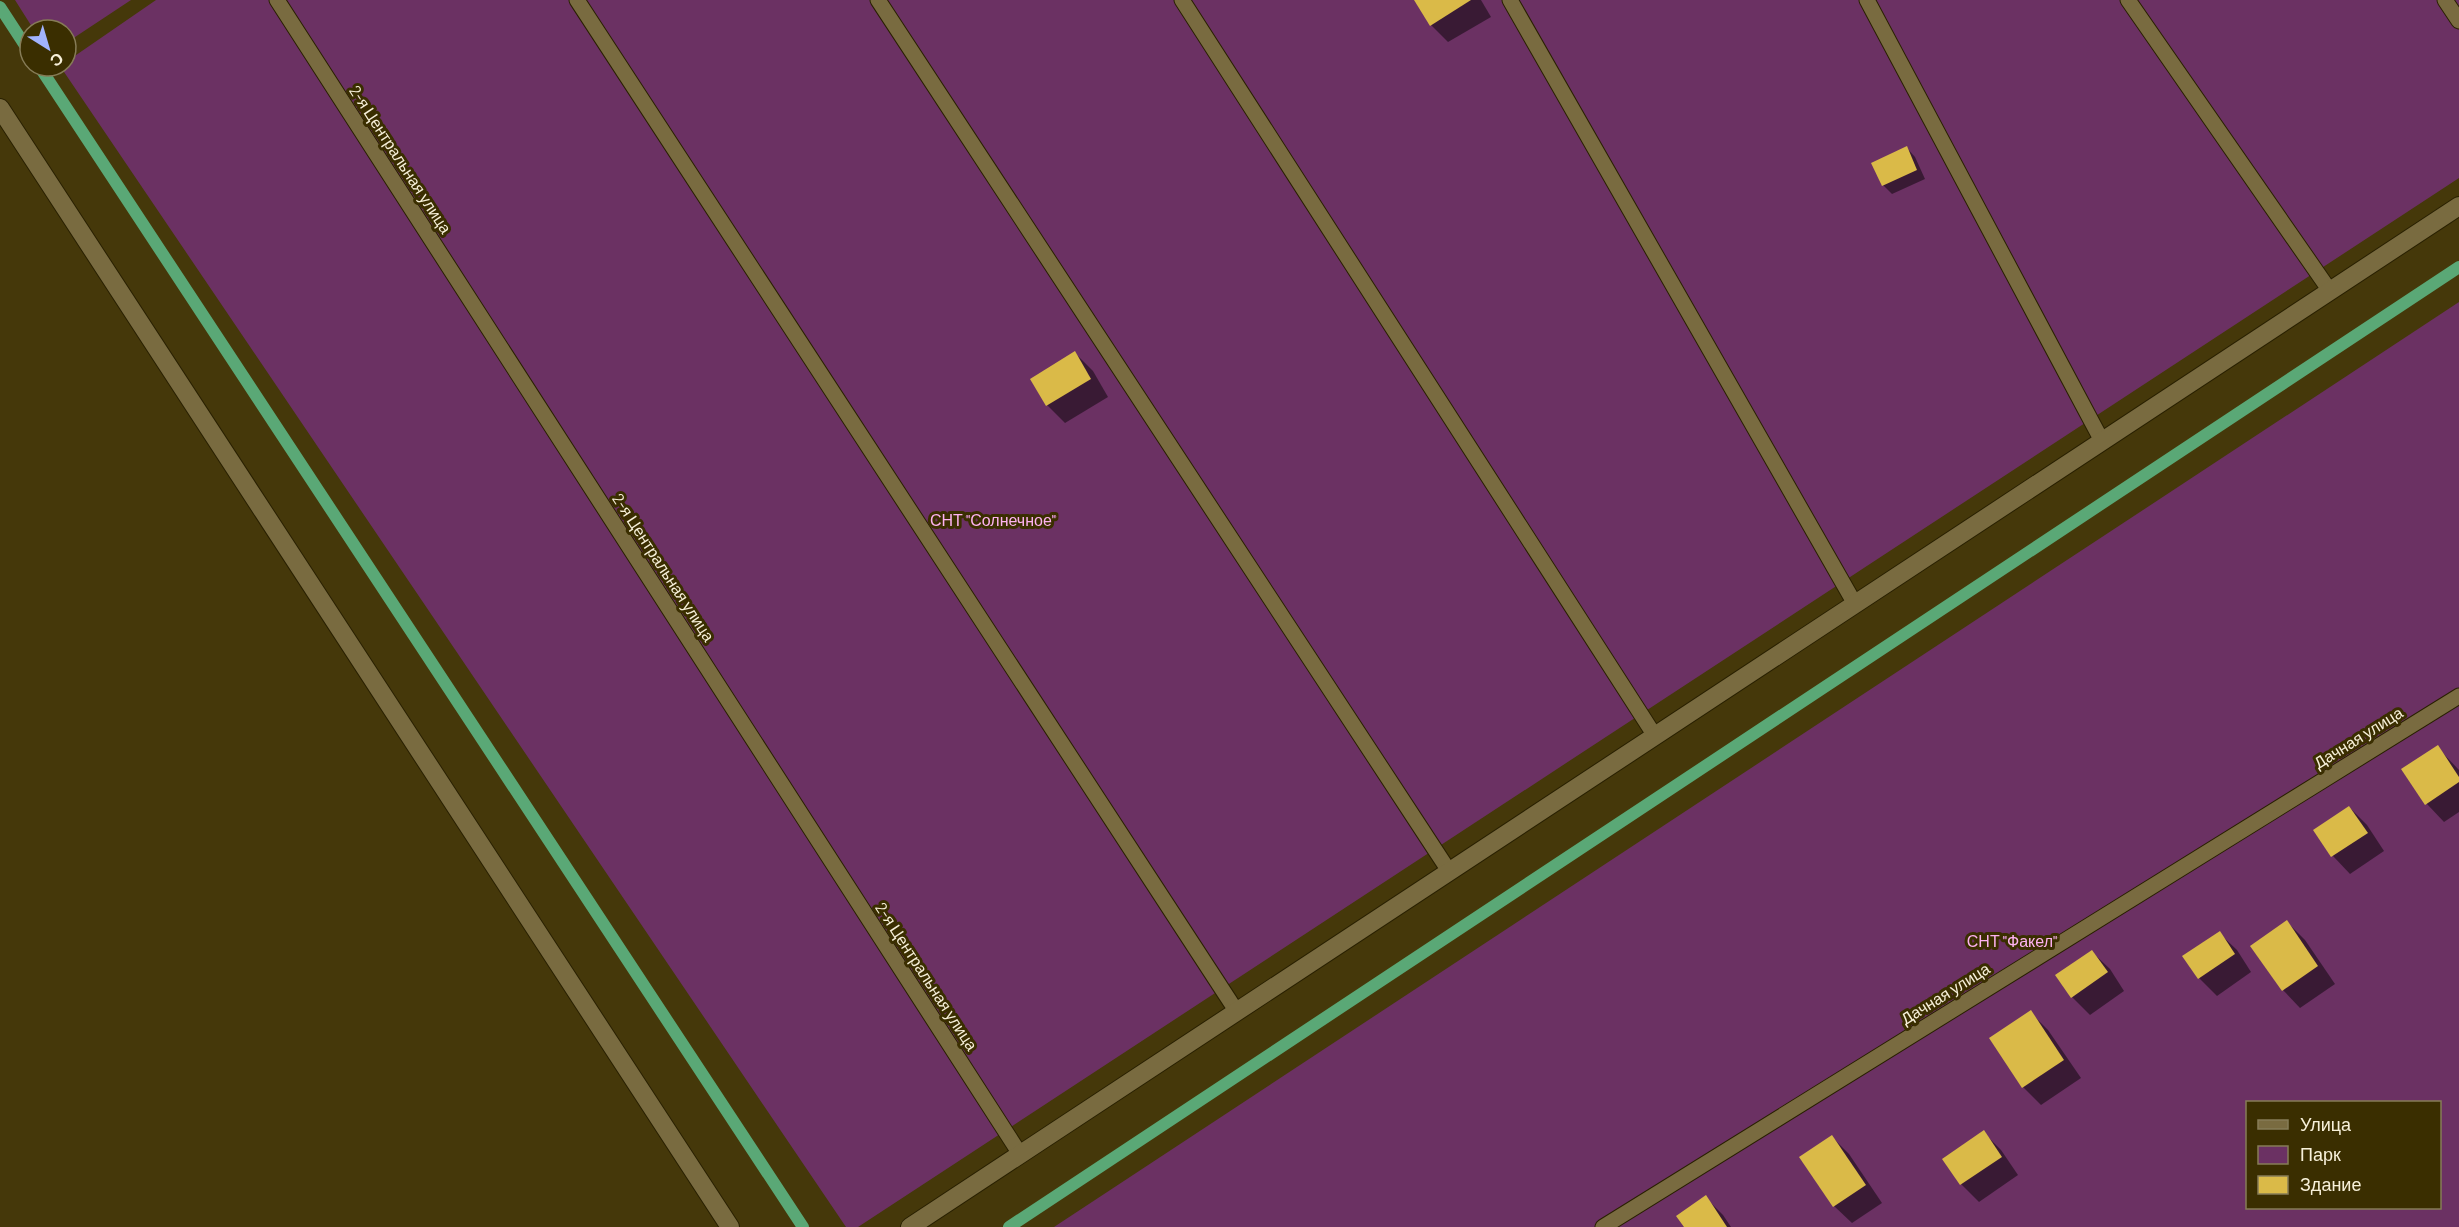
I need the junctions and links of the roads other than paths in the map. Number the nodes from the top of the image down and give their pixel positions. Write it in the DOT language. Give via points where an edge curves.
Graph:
graph roads {
  1 [pos="277,0"];
  2 [pos="577,0"];
  3 [pos="878,0"];
  4 [pos="1182,0"];
  5 [pos="1510,0"];
  6 [pos="1867,0"];
  7 [pos="2128,0"];
  8 [pos="2445,0"];
  9 [pos="2459,21"];
  10 [pos="0,108"];
  11 [pos="2459,206"];
  12 [pos="2330,291"];
  13 [pos="2103,441"];
  14 [pos="1855,604"];
  15 [pos="2459,696"];
  16 [pos="1655,736"];
  17 [pos="1449,871"];
  18 [pos="1237,1012"];
  19 [pos="1020,1155"];
  20 [pos="730,1227"];
  21 [pos="910,1227"];
  22 [pos="1603,1227"];
  1 -- 19 [label="lane, 2-я Центральная улица"];
  2 -- 18 [label="lane"];
  3 -- 17 [label="lane"];
  4 -- 16 [label="lane"];
  5 -- 14 [label="lane"];
  6 -- 13 [label="lane"];
  7 -- 12 [label="lane"];
  8 -- 9 [label="lane"];
  10 -- 20 [label="street"];
  11 -- 12 [label="street"];
  12 -- 13 [label="street"];
  13 -- 14 [label="street"];
  14 -- 16 [label="street"];
  15 -- 22 [label="lane, Дачная улица"];
  16 -- 17 [label="street"];
  17 -- 18 [label="street"];
  18 -- 19 [label="street"];
  19 -- 21 [label="street"];
}
